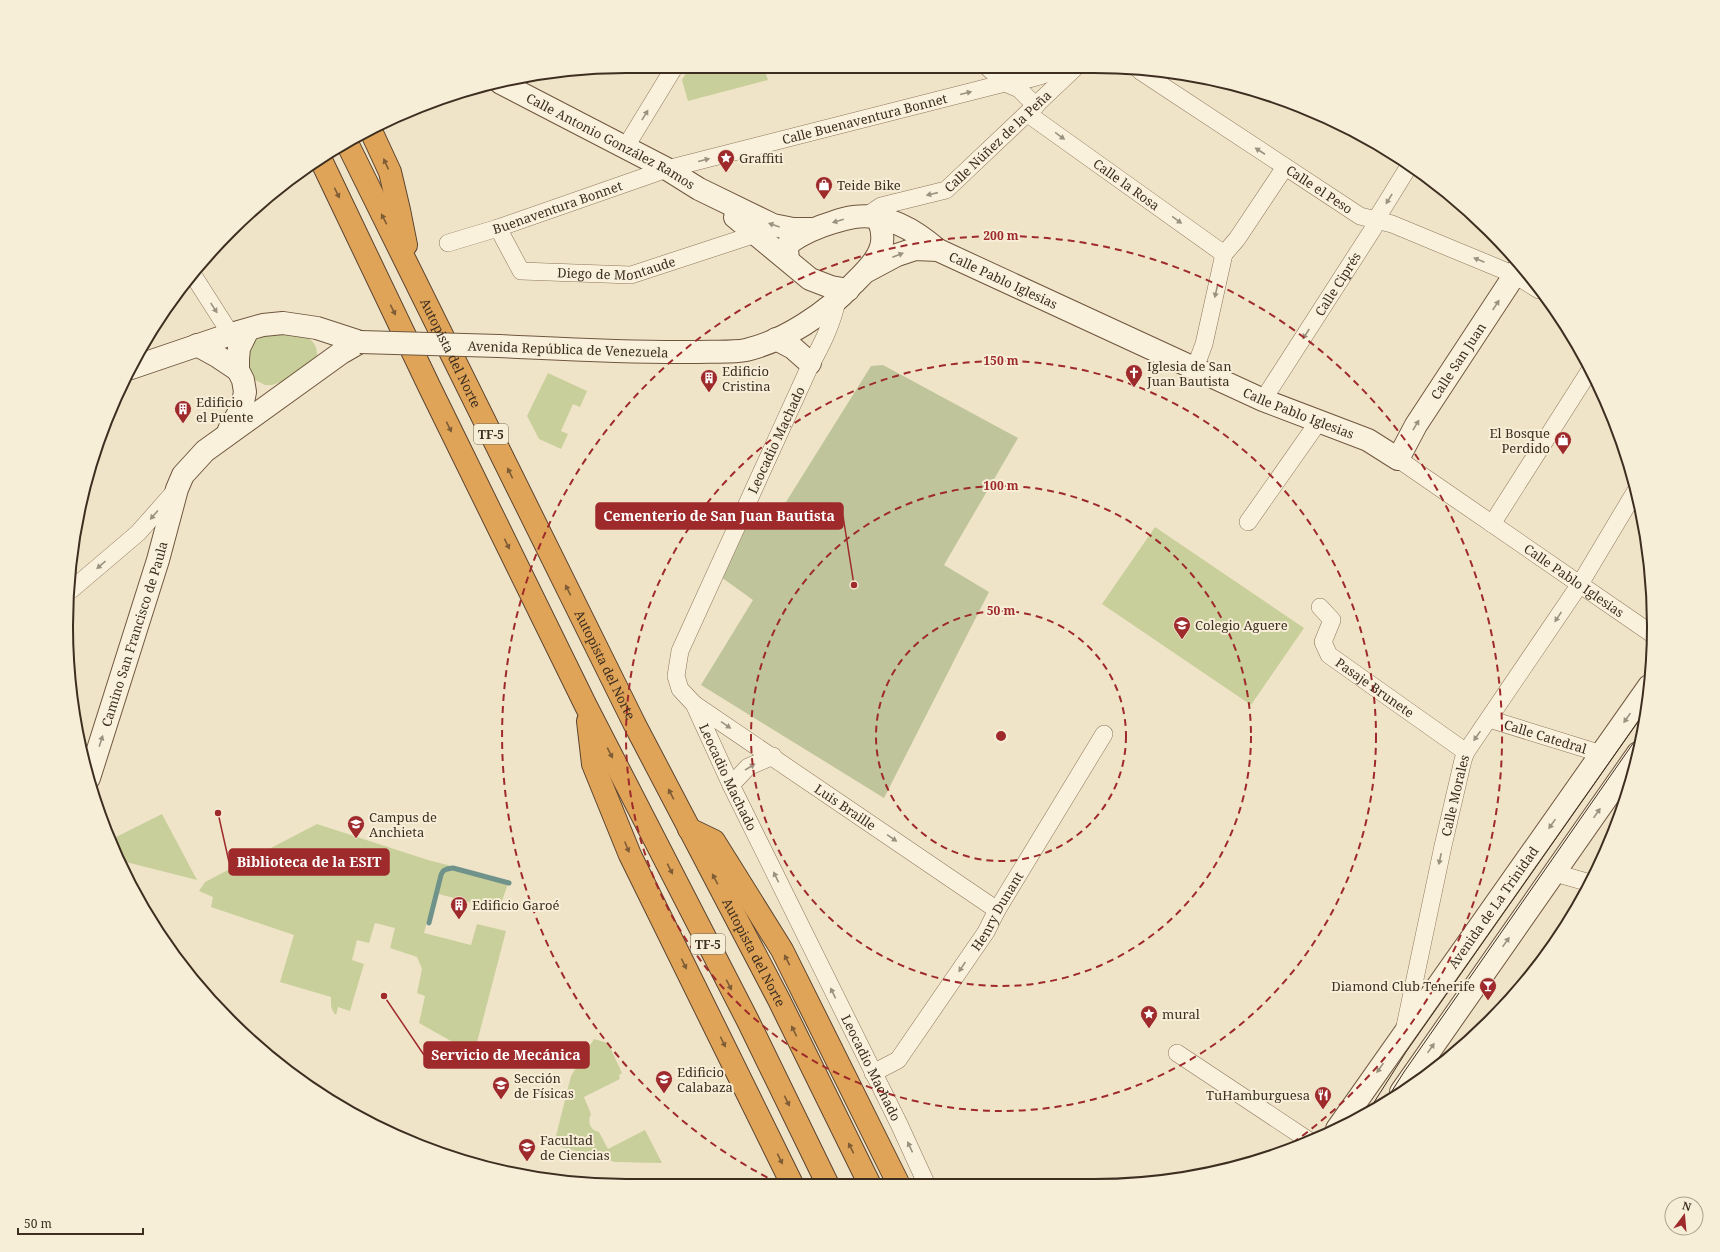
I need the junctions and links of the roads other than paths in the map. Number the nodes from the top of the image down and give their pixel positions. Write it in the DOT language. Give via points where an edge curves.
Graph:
graph roads {
  1 [pos="671,73"];
  2 [pos="994,73"];
  3 [pos="1047,73"];
  4 [pos="1070,73"];
  5 [pos="1147,76"];
  6 [pos="1005,83"];
  7 [pos="508,86"];
  8 [pos="1032,110"];
  9 [pos="373,134"];
  10 [pos="349,147"];
  11 [pos="625,148"];
  12 [pos="323,164"];
  13 [pos="1285,167"];
  14 [pos="667,169"];
  15 [pos="1407,170"];
  16 [pos="699,189"];
  17 [pos="871,216"];
  18 [pos="1377,220"];
  19 [pos="498,228"];
  20 [pos="812,229"];
  21 [pos="756,234"];
  22 [pos="448,243"];
  23 [pos="938,250"];
  24 [pos="1224,254"];
  25 [pos="788,260"];
  26 [pos="410,270"];
  27 [pos="1518,270"];
  28 [pos="864,273"];
  29 [pos="196,279"];
  30 [pos="810,279"];
  31 [pos="842,295"];
  32 [pos="816,317"];
  33 [pos="316,328"];
  34 [pos="239,337"];
  35 [pos="776,339"];
  36 [pos="360,342"];
  37 [pos="197,344"];
  38 [pos="139,365"];
  39 [pos="810,365"];
  40 [pos="322,367"];
  41 [pos="1195,368"];
  42 [pos="240,375"];
  43 [pos="1587,375"];
  44 [pos="291,390"];
  45 [pos="1263,400"];
  46 [pos="1318,421"];
  47 [pos="222,438"];
  48 [pos="1398,459"];
  49 [pos="177,488"];
  50 [pos="1631,498"];
  51 [pos="1248,522"];
  52 [pos="1492,524"];
  53 [pos="138,533"];
  54 [pos="160,551"];
  55 [pos="1580,584"];
  56 [pos="74,587"];
  57 [pos="1320,607"];
  58 [pos="1647,630"];
  59 [pos="1642,696"];
  60 [pos="694,704"];
  61 [pos="586,706"];
  62 [pos="1489,720"];
  63 [pos="1104,734"];
  64 [pos="1466,752"];
  65 [pos="1602,754"];
  66 [pos="773,756"];
  67 [pos="92,769"];
  68 [pos="1628,769"];
  69 [pos="731,784"];
  70 [pos="689,829"];
  71 [pos="1555,873"];
  72 [pos="1584,882"];
  73 [pos="997,910"];
  74 [pos="822,1028"];
  75 [pos="1403,1037"];
  76 [pos="1176,1052"];
  77 [pos="873,1073"];
  78 [pos="1409,1080"];
  79 [pos="1344,1119"];
  80 [pos="1304,1138"];
  81 [pos="790,1179"];
  82 [pos="825,1179"];
  83 [pos="867,1179"];
  84 [pos="896,1179"];
  85 [pos="907,1179"];
  86 [pos="924,1179"];
  11 -- 1 [label="street, one-way"];
  2 -- 6 [label="street, Calle la Rosa"];
  3 -- 6 [label="street, Calle Buenaventura Bonnet"];
  4 -- 8 [label="street, Calle Núñez de la Peña"];
  13 -- 5 [label="street, Calle el Peso, one-way"];
  6 -- 8 [label="street, Calle la Rosa" via="1020,89"];
  14 -- 6 [label="street, Calle Buenaventura Bonnet, one-way"];
  7 -- 11 [label="street, Calle Antonio González Ramos"];
  8 -- 17 [label="street, Calle Núñez de la Peña, one-way" via="946,190 881,206"];
  8 -- 24 [label="street, Calle la Rosa, one-way"];
  26 -- 9 [label="highway, one-way" via="390,172"];
  26 -- 10 [label="highway, Autopista del Norte / TF-5, one-way"];
  11 -- 14 [label="street, Calle Antonio González Ramos"];
  12 -- 61 [label="highway, TF-5, one-way"];
  13 -- 18 [label="street, Calle el Peso" via="1360,216"];
  13 -- 24 [label="street" via="1238,239"];
  14 -- 16 [label="street, Calle Antonio González Ramos"];
  14 -- 19 [label="street, Buenaventura Bonnet"];
  15 -- 18 [label="street, Calle Ciprés, one-way"];
  20 -- 16 [label="street, Calle Antonio González Ramos, one-way" via="793,230 773,225"];
  16 -- 21 [label="street, Calle Antonio González Ramos"];
  17 -- 20 [label="street, one-way" via="854,217"];
  17 -- 23 [label="street, Calle Pablo Iglesias" via="891,220 907,228"];
  17 -- 28 [label="street" via="882,232 883,242 878,254"];
  27 -- 18 [label="street, Calle el Peso, one-way"];
  18 -- 45 [label="street, Calle Ciprés, one-way"];
  19 -- 21 [label="street, Diego de Montaude" via="521,271 631,275"];
  19 -- 22 [label="street, Buenaventura Bonnet"];
  20 -- 25 [label="street" via="789,242"];
  21 -- 25 [label="street, Calle Antonio González Ramos"];
  28 -- 23 [label="street, one-way" via="897,255 915,249"];
  23 -- 41 [label="street, Calle Pablo Iglesias"];
  24 -- 41 [label="street, one-way" via="1204,344"];
  25 -- 30 [label="street, Calle Antonio González Ramos"];
  70 -- 26 [label="highway, Autopista del Norte / TF-5, one-way"];
  48 -- 27 [label="street, Calle San Juan, one-way" via="1416,425"];
  28 -- 31 [label="street, Avenida República de Venezuela"];
  29 -- 34 [label="street, one-way"];
  30 -- 31 [label="street, Calle Antonio González Ramos" via="831,287"];
  30 -- 32 [label="street"];
  31 -- 32 [label="street, Avenida República de Venezuela"];
  31 -- 39 [label="street, Leocadio Machado" via="824,340"];
  32 -- 35 [label="street, Avenida República de Venezuela"];
  32 -- 39 [label="street, Leocadio Machado"];
  33 -- 34 [label="street, Avenida República de Venezuela" via="283,323 263,325"];
  33 -- 36 [label="street, Avenida República de Venezuela"];
  33 -- 40 [label="street" via="323,347"];
  34 -- 37 [label="street, Avenida República de Venezuela"];
  34 -- 42 [label="street"];
  35 -- 36 [label="street, Avenida República de Venezuela, bridge" via="746,350 671,352"];
  35 -- 39 [label="street" via="793,348"];
  36 -- 40 [label="street"];
  37 -- 38 [label="street, Avenida República de Venezuela"];
  37 -- 42 [label="street"];
  39 -- 60 [label="street, Leocadio Machado" via="680,651 676,676 680,689"];
  40 -- 44 [label="street"];
  41 -- 45 [label="street, Calle Pablo Iglesias"];
  42 -- 44 [label="street" via="254,388 268,392"];
  42 -- 47 [label="street" via="245,392 242,407 234,424"];
  43 -- 52 [label="street"];
  44 -- 47 [label="street"];
  45 -- 46 [label="street, Calle Pablo Iglesias"];
  46 -- 48 [label="street, Calle Pablo Iglesias" via="1368,440"];
  46 -- 51 [label="street"];
  47 -- 49 [label="street, Camino San Francisco de Paula" via="193,463"];
  48 -- 52 [label="street, Calle Pablo Iglesias"];
  49 -- 53 [label="street, one-way"];
  49 -- 54 [label="street, Camino San Francisco de Paula"];
  50 -- 55 [label="street, Calle Morales"];
  52 -- 55 [label="street, Calle Pablo Iglesias"];
  53 -- 54 [label="street"];
  53 -- 56 [label="street, one-way"];
  67 -- 54 [label="street, Camino San Francisco de Paula, one-way"];
  55 -- 58 [label="street, Calle Pablo Iglesias"];
  55 -- 62 [label="street, Calle Morales, one-way"];
  57 -- 64 [label="street, Pasaje Brunete" via="1332,620 1323,642 1329,655"];
  59 -- 65 [label="street, Avenida de La Trinidad, one-way"];
  60 -- 66 [label="street, Luis Braille, one-way"];
  60 -- 69 [label="street, Leocadio Machado"];
  61 -- 81 [label="highway, one-way" via="594,764 630,855"];
  61 -- 82 [label="highway, TF-5, one-way" via="748,1021"];
  62 -- 64 [label="street, Calle Morales, one-way"];
  62 -- 65 [label="street, Calle Catedral"];
  63 -- 73 [label="street, Henry Dunant"];
  64 -- 75 [label="street, Calle Morales, one-way" via="1443,846"];
  65 -- 75 [label="street, Avenida de La Trinidad, one-way"];
  69 -- 66 [label="street, one-way" via="748,767"];
  66 -- 73 [label="street, Luis Braille, one-way"];
  71 -- 68 [label="street, one-way"];
  77 -- 69 [label="street, Leocadio Machado, one-way"];
  74 -- 70 [label="highway, one-way" via="782,950 714,841"];
  83 -- 70 [label="highway, Autopista del Norte / TF-5, one-way" via="779,1000"];
  71 -- 72 [label="street"];
  78 -- 71 [label="street, one-way"];
  73 -- 77 [label="street, Henry Dunant, one-way" via="986,932 898,1060"];
  74 -- 84 [label="highway"];
  74 -- 85 [label="highway"];
  75 -- 79 [label="street, Avenida de La Trinidad, one-way"];
  76 -- 80 [label="street"];
  86 -- 77 [label="street, Leocadio Machado, one-way"];
}
